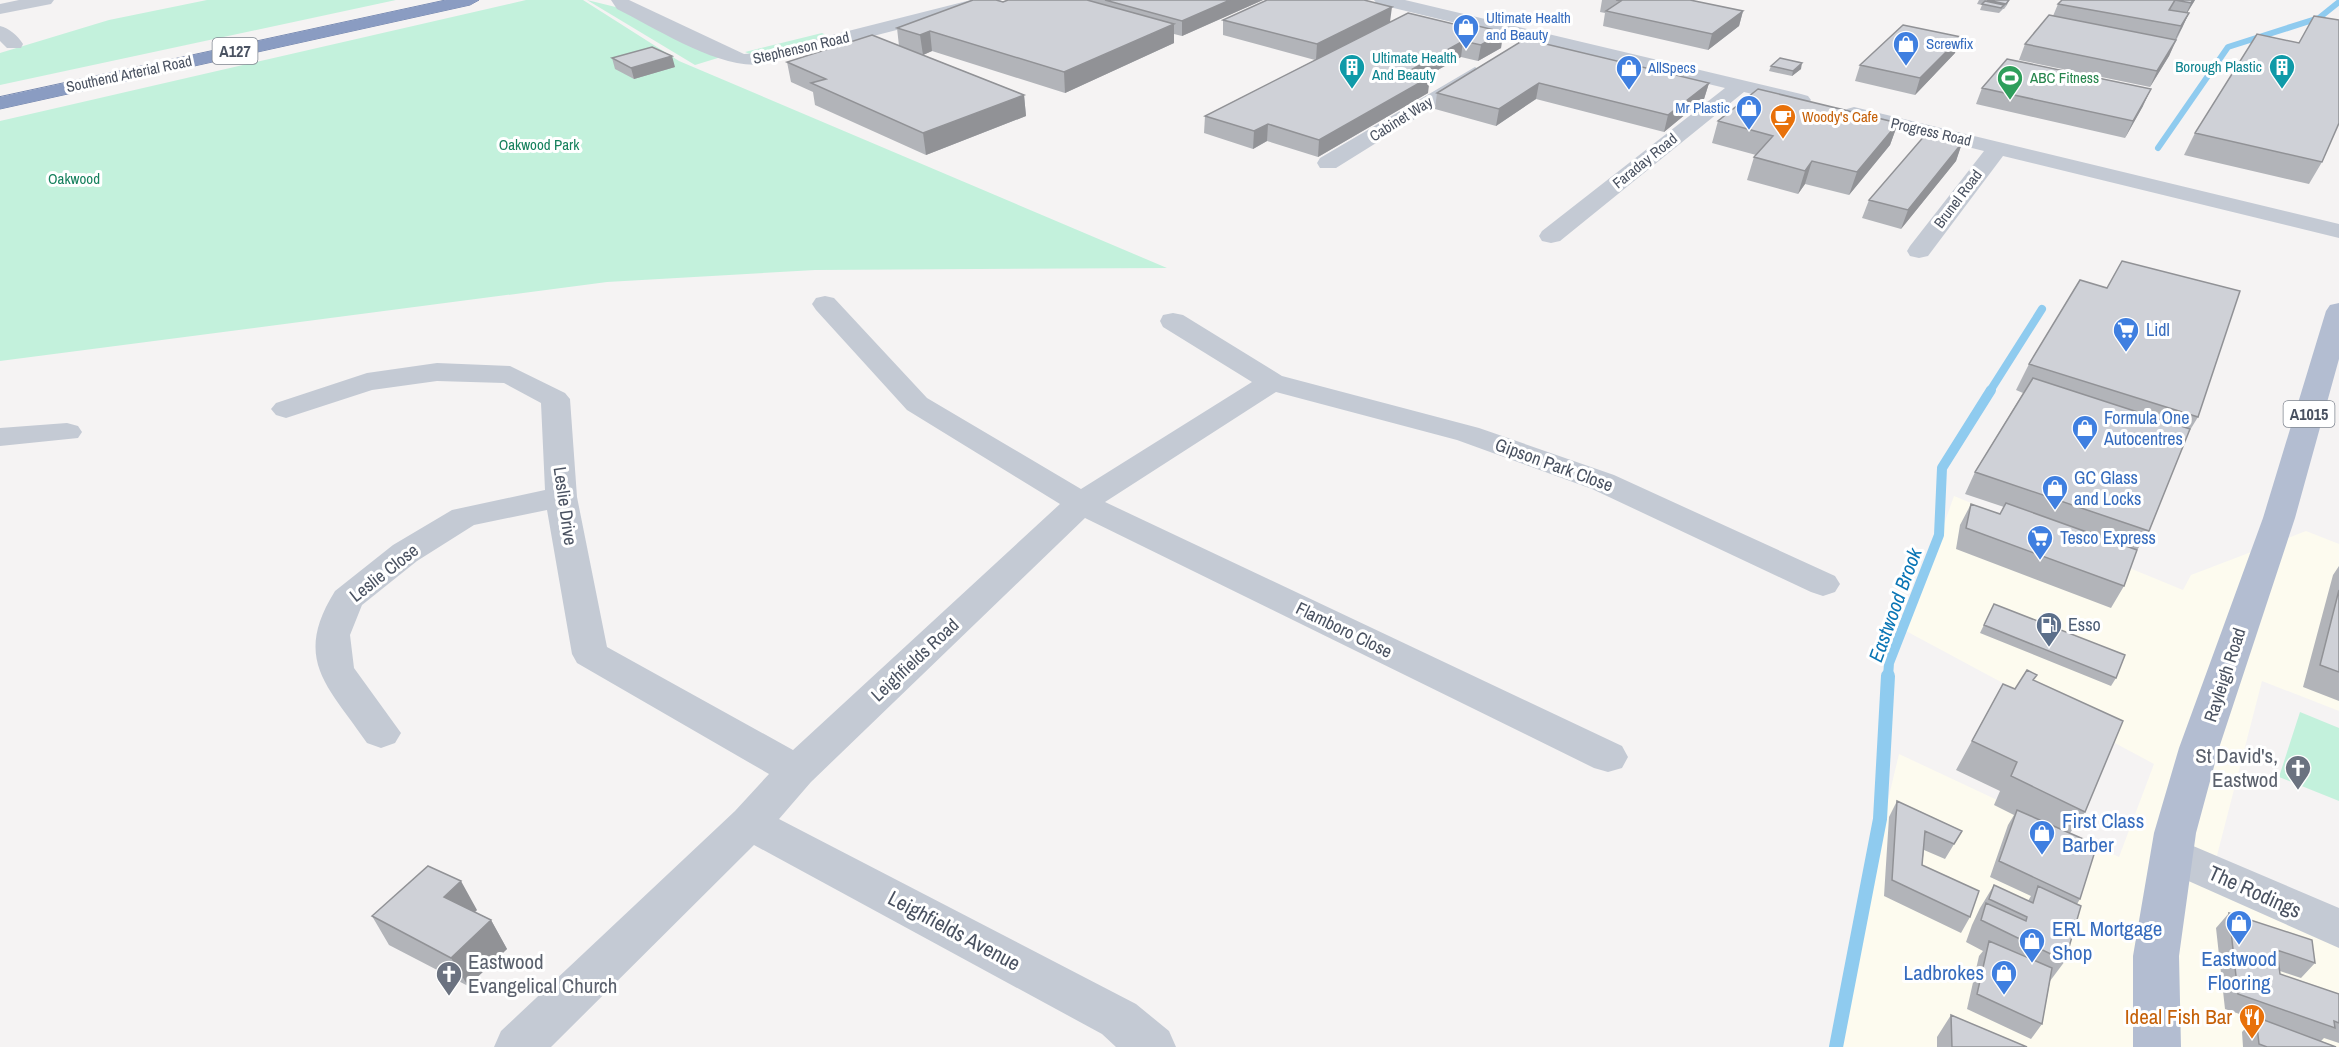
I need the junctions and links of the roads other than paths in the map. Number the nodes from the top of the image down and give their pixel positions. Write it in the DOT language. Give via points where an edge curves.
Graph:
graph roads {
  1 [pos="45,0"];
  2 [pos="423,0"];
  3 [pos="470,0"];
  4 [pos="620,0"];
  5 [pos="992,0"];
  6 [pos="1383,0"];
  7 [pos="21,2"];
  8 [pos="1416,3"];
  9 [pos="0,9"];
  10 [pos="1534,36"];
  11 [pos="1515,48"];
  12 [pos="1495,60"];
  13 [pos="1740,86"];
  14 [pos="0,92"];
  15 [pos="0,103"];
  16 [pos="1998,148"];
  17 [pos="1328,163"];
  18 [pos="2339,231"];
  19 [pos="1551,236"];
  20 [pos="1919,251"];
  21 [pos="825,304"];
  22 [pos="2339,311"];
  23 [pos="1173,321"];
  24 [pos="1272,382"];
  25 [pos="286,408"];
  26 [pos="67,432"];
  27 [pos="0,437"];
  28 [pos="561,497"];
  29 [pos="1081,503"];
  30 [pos="1823,584"];
  31 [pos="381,733"];
  32 [pos="1608,757"];
  33 [pos="797,771"];
  34 [pos="750,823"];
  35 [pos="2172,855"];
  36 [pos="2339,929"];
  37 [pos="518,1047"];
  38 [pos="1152,1047"];
  39 [pos="2157,1047"];
  1 -- 7 [label="street"];
  2 -- 14 [label="highway, Southend Arterial Road / A127"];
  3 -- 15 [label="highway, Southend Arterial Road / A127"];
  4 -- 5 [label="street, Stephenson Road" via="623,5 730,57 744,60 761,59"];
  6 -- 8 [label="street, Progress Road"];
  7 -- 9 [label="street"];
  8 -- 10 [label="street, Progress Road"];
  10 -- 11 [label="street"];
  10 -- 13 [label="street, Progress Road"];
  12 -- 17 [label="street, Cabinet Way"];
  13 -- 16 [label="street, Progress Road"];
  13 -- 19 [label="street, Faraday Road"];
  16 -- 18 [label="street, Progress Road"];
  16 -- 20 [label="street, Brunel Road"];
  21 -- 29 [label="street" via="917,404"];
  22 -- 35 [label="main road, Rayleigh Road / A1015" via="2278,518 2199,748"];
  23 -- 24 [label="street, Gipson Park Close"];
  24 -- 29 [label="street"];
  24 -- 30 [label="street, Gipson Park Close" via="1468,434 1603,482"];
  25 -- 28 [label="street, Leslie Drive" via="367,382 438,372 510,375 555,399"];
  26 -- 27 [label="street"];
  28 -- 31 [label="street, Leslie Close" via="464,517 346,598 332,635 336,670"];
  28 -- 33 [label="street, Leslie Drive" via="590,654"];
  29 -- 32 [label="street, Flamboro Close"];
  29 -- 33 [label="street, Leighfields Road"];
  33 -- 34 [label="street, Leighfields Road"];
  34 -- 37 [label="street, Leighfields Road"];
  34 -- 38 [label="street, Leighfields Avenue" via="1119,1019"];
  35 -- 36 [label="street, The Rodings"];
  35 -- 39 [label="main road, Rayleigh Road / A1015" via="2156,956"];
}
